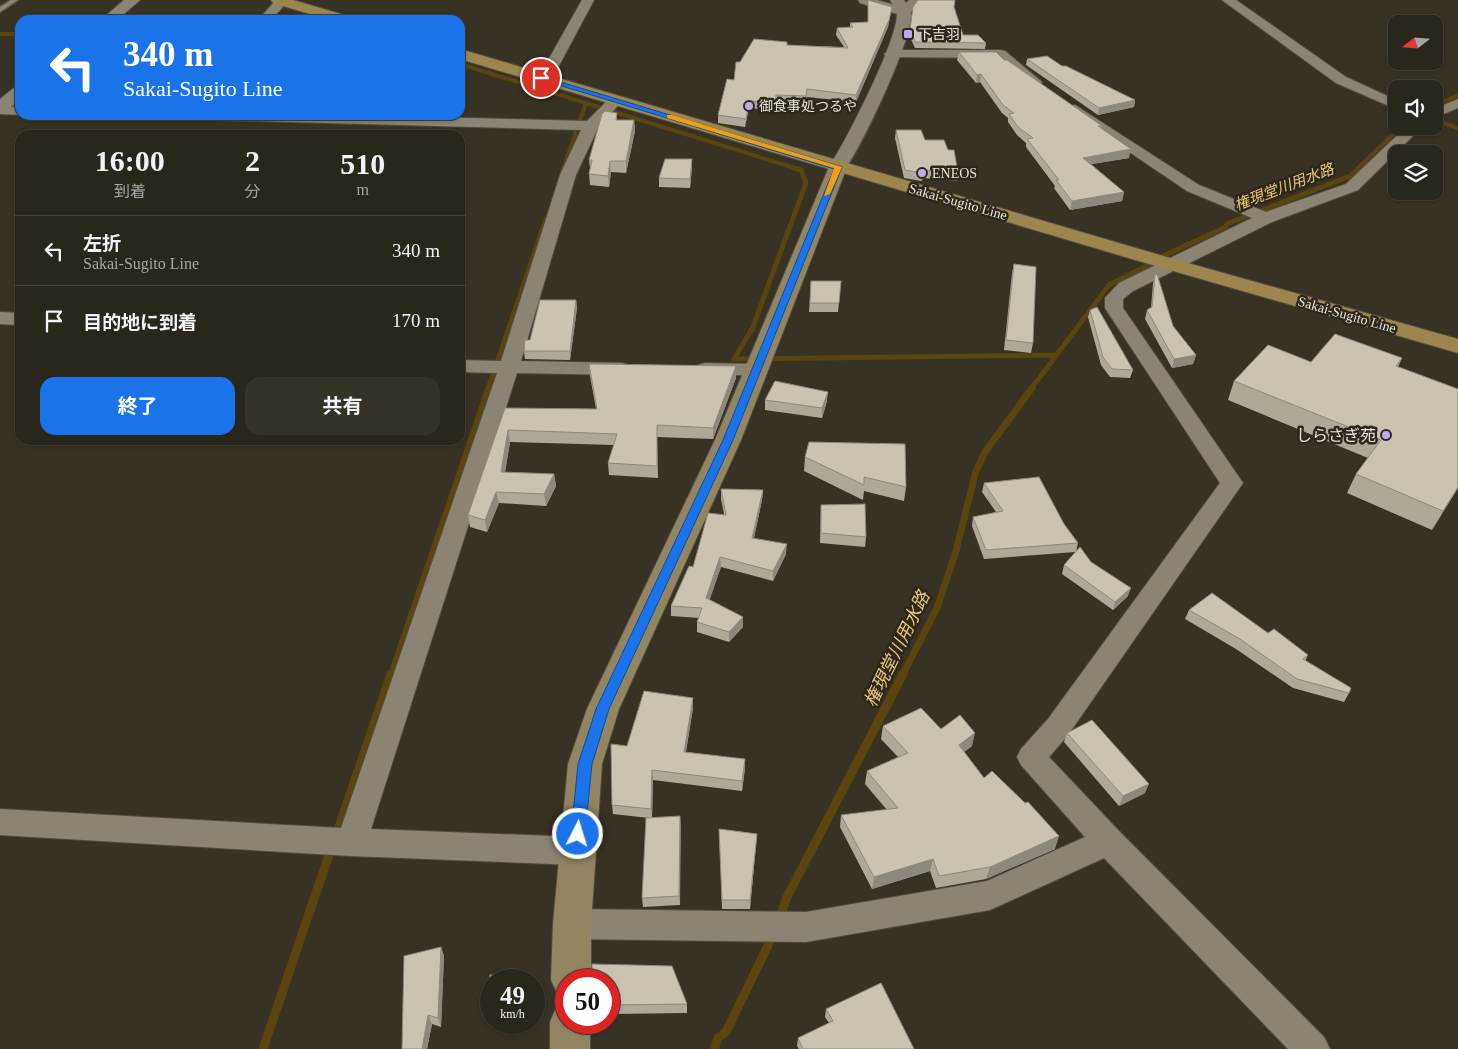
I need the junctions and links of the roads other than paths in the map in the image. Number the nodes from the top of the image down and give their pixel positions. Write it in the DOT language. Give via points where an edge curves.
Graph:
graph roads {
  1 [pos="15,0"];
  2 [pos="133,0"];
  3 [pos="281,0"];
  4 [pos="588,0"];
  5 [pos="864,0"];
  6 [pos="916,0"];
  7 [pos="1228,0"];
  8 [pos="901,6"];
  9 [pos="0,10"];
  10 [pos="114,15"];
  11 [pos="268,15"];
  12 [pos="330,15"];
  13 [pos="891,54"];
  14 [pos="465,55"];
  15 [pos="541,78"];
  16 [pos="1046,89"];
  17 [pos="15,95"];
  18 [pos="1061,99"];
  19 [pos="616,100"];
  20 [pos="1388,101"];
  21 [pos="1458,103"];
  22 [pos="0,108"];
  23 [pos="15,110"];
  24 [pos="1443,110"];
  25 [pos="249,120"];
  26 [pos="387,120"];
  27 [pos="590,126"];
  28 [pos="242,129"];
  29 [pos="1407,135"];
  30 [pos="838,167"];
  31 [pos="1266,218"];
  32 [pos="1171,265"];
  33 [pos="0,318"];
  34 [pos="15,319"];
  35 [pos="1458,346"];
  36 [pos="465,366"];
  37 [pos="509,368"];
  38 [pos="640,369"];
  39 [pos="689,369"];
  40 [pos="756,370"];
  41 [pos="0,822"];
  42 [pos="1108,841"];
  43 [pos="351,842"];
  44 [pos="576,851"];
  45 [pos="572,924"];
  46 [pos="571,969"];
  47 [pos="570,1034"];
  48 [pos="570,1049"];
  49 [pos="1312,1049"];
  1 -- 9 [label="lane"];
  2 -- 10 [label="street"];
  3 -- 11 [label="street"];
  3 -- 12 [label="main road"];
  4 -- 15 [label="street" via="548,73"];
  5 -- 8 [label="street"];
  6 -- 8 [label="street"];
  7 -- 20 [label="street" via="1341,80"];
  8 -- 13 [label="street" via="900,36"];
  13 -- 16 [label="street" via="1000,54"];
  13 -- 30 [label="street" via="853,144"];
  14 -- 15 [label="main road, Sakai-Sugito Line"];
  15 -- 19 [label="main road, Sakai-Sugito Line"];
  17 -- 22 [label="street"];
  18 -- 31 [label="street" via="1193,188"];
  19 -- 27 [label="street"];
  19 -- 30 [label="main road, Sakai-Sugito Line"];
  21 -- 24 [label="street"];
  22 -- 23 [label="street"];
  25 -- 28 [label="street"];
  26 -- 27 [label="street"];
  27 -- 37 [label="street" via="568,175"];
  29 -- 31 [label="street" via="1352,187"];
  30 -- 32 [label="main road, Sakai-Sugito Line"];
  30 -- 40 [label="main road"];
  31 -- 32 [label="street"];
  32 -- 35 [label="main road, Sakai-Sugito Line"];
  32 -- 42 [label="street" via="1126,287 1114,298 1114,308 1232,483 1058,727 1031,756"];
  33 -- 34 [label="street"];
  36 -- 37 [label="street"];
  37 -- 38 [label="street"];
  37 -- 43 [label="street"];
  39 -- 40 [label="street"];
  40 -- 44 [label="main road" via="728,440 603,709 585,764"];
  41 -- 43 [label="street"];
  42 -- 45 [label="street" via="990,894 806,927"];
  42 -- 49 [label="street"];
  43 -- 44 [label="street"];
  44 -- 45 [label="main road"];
  45 -- 46 [label="main road"];
  47 -- 48 [label="main road"];
}
